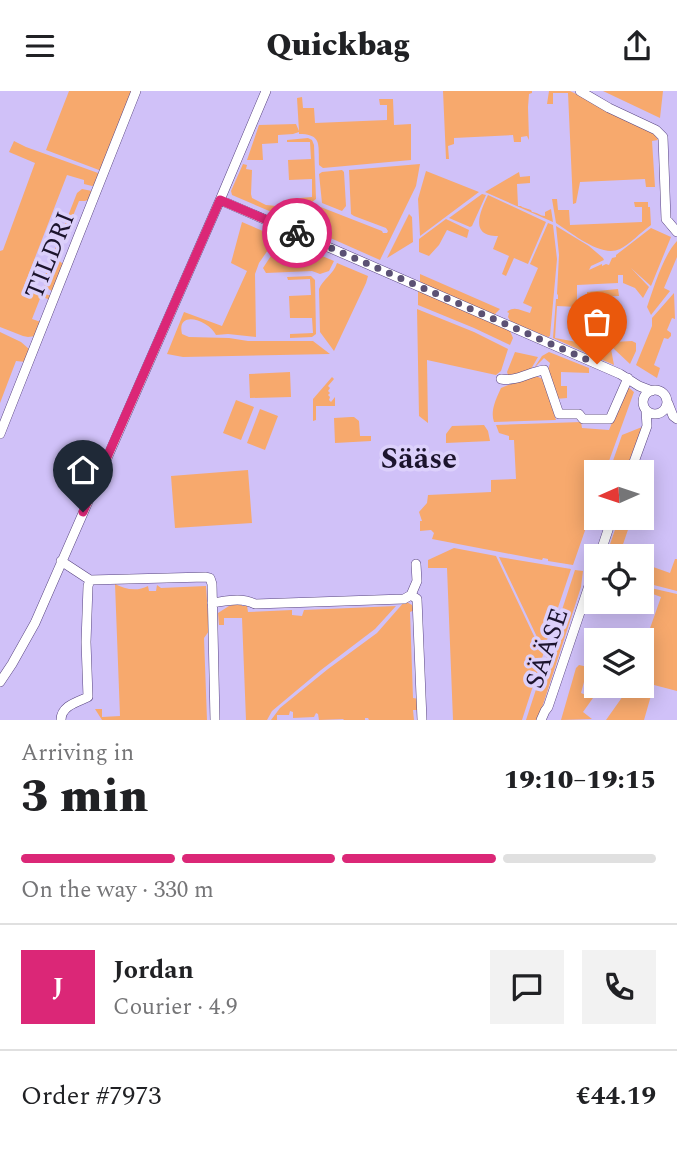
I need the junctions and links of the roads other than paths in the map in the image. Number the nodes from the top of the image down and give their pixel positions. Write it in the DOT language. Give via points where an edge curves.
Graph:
graph roads {
  1 [pos="136,91"];
  2 [pos="266,91"];
  3 [pos="580,91"];
  4 [pos="220,200"];
  5 [pos="677,232"];
  6 [pos="628,378"];
  7 [pos="501,379"];
  8 [pos="639,386"];
  9 [pos="652,391"];
  10 [pos="668,403"];
  11 [pos="645,405"];
  12 [pos="659,414"];
  13 [pos="675,417"];
  14 [pos="647,426"];
  15 [pos="0,435"];
  16 [pos="634,460"];
  17 [pos="61,561"];
  18 [pos="416,564"];
  19 [pos="90,579"];
  20 [pos="411,595"];
  21 [pos="584,600"];
  22 [pos="212,603"];
  23 [pos="0,682"];
  24 [pos="548,707"];
  25 [pos="61,720"];
  26 [pos="215,720"];
  27 [pos="422,720"];
  28 [pos="541,720"];
  29 [pos="549,720"];
  1 -- 15 [label="street, TILDRI"];
  2 -- 4 [label="street"];
  3 -- 5 [label="street" via="663,137 666,219"];
  4 -- 6 [label="street"];
  4 -- 17 [label="street"];
  6 -- 7 [label="street" via="610,419 559,414 544,370"];
  6 -- 8 [label="street"];
  8 -- 9 [label="street"];
  8 -- 11 [label="street"];
  9 -- 10 [label="street" via="663,393"];
  9 -- 11 [label="street" via="646,394"];
  10 -- 12 [label="street"];
  10 -- 13 [label="street"];
  11 -- 12 [label="street" via="651,414"];
  11 -- 14 [label="street"];
  12 -- 13 [label="street"];
  12 -- 14 [label="street"];
  14 -- 16 [label="street"];
  17 -- 19 [label="street"];
  17 -- 23 [label="street" via="35,623"];
  18 -- 20 [label="street" via="417,581"];
  19 -- 22 [label="street" via="205,577 212,584"];
  19 -- 25 [label="street" via="88,697 65,708"];
  20 -- 22 [label="street" via="404,599"];
  20 -- 27 [label="street" via="417,599"];
  21 -- 24 [label="street, SÄÄSE"];
  22 -- 26 [label="street"];
  24 -- 28 [label="street, SÄÄSE"];
  24 -- 29 [label="street, SÄÄSE"];
}
